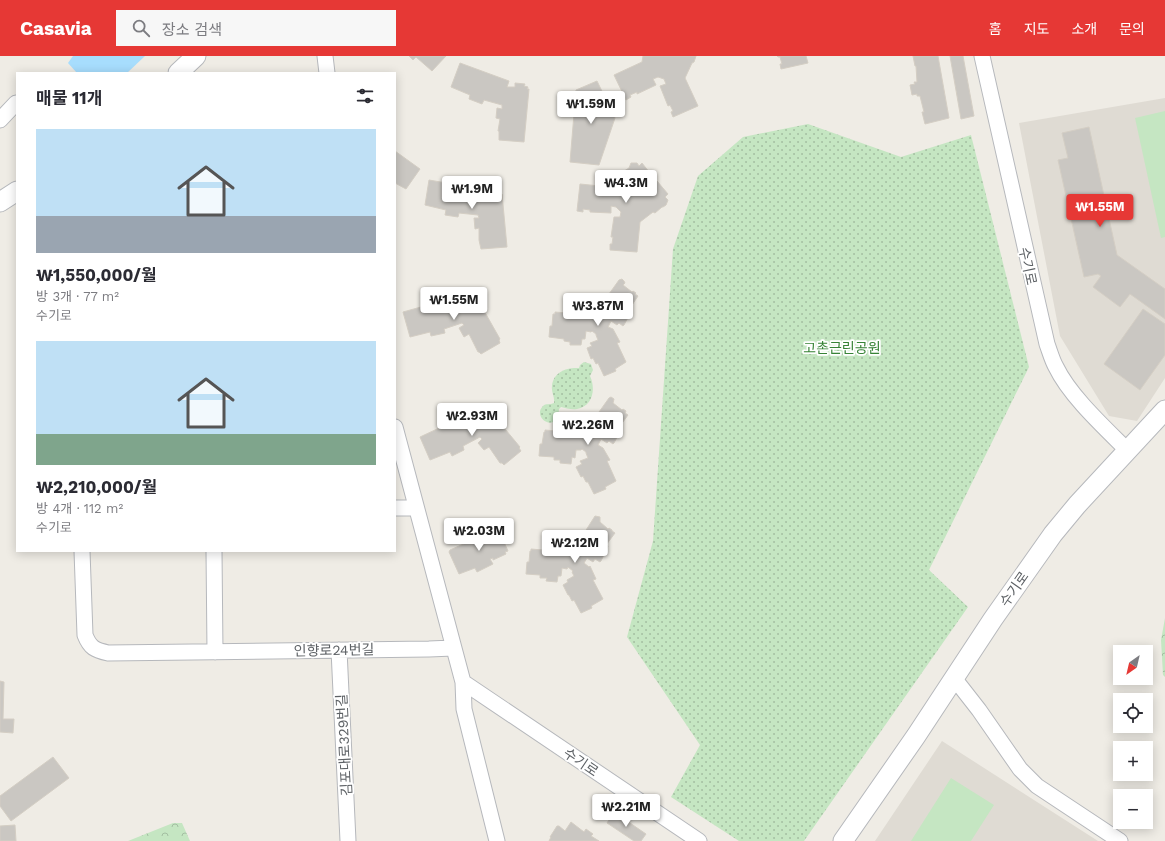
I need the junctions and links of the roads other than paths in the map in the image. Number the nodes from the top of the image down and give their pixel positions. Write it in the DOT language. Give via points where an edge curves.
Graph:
graph roads {
  1 [pos="196,56"];
  2 [pos="325,56"];
  3 [pos="982,56"];
  4 [pos="179,72"];
  5 [pos="327,72"];
  6 [pos="16,104"];
  7 [pos="0,120"];
  8 [pos="16,192"];
  9 [pos="0,202"];
  10 [pos="1165,410"];
  11 [pos="396,431"];
  12 [pos="1127,450"];
  13 [pos="396,508"];
  14 [pos="416,508"];
  15 [pos="82,552"];
  16 [pos="214,552"];
  17 [pos="453,648"];
  18 [pos="339,650"];
  19 [pos="215,652"];
  20 [pos="954,678"];
  21 [pos="463,682"];
  22 [pos="348,841"];
  23 [pos="497,841"];
  24 [pos="699,841"];
  25 [pos="843,841"];
  26 [pos="1120,841"];
  1 -- 4 [label="street"];
  2 -- 5 [label="street"];
  3 -- 12 [label="street, 수기로" via="1046,344 1056,368 1071,390"];
  6 -- 7 [label="street"];
  8 -- 9 [label="street"];
  10 -- 12 [label="street, 수기로"];
  11 -- 14 [label="street"];
  12 -- 20 [label="street, 수기로" via="1053,534"];
  13 -- 14 [label="street"];
  14 -- 17 [label="street"];
  15 -- 19 [label="street, 인향로24번길" via="85,635 88,643 96,650 108,653"];
  16 -- 19 [label="street"];
  17 -- 18 [label="street, 인향로24번길"];
  17 -- 21 [label="street"];
  18 -- 19 [label="street, 인향로24번길"];
  18 -- 22 [label="street, 김포대로329번길"];
  20 -- 25 [label="street, 수기로"];
  20 -- 26 [label="street" via="1020,769 1033,782"];
  21 -- 23 [label="street" via="466,721"];
  21 -- 24 [label="street, 수기로"];
}
